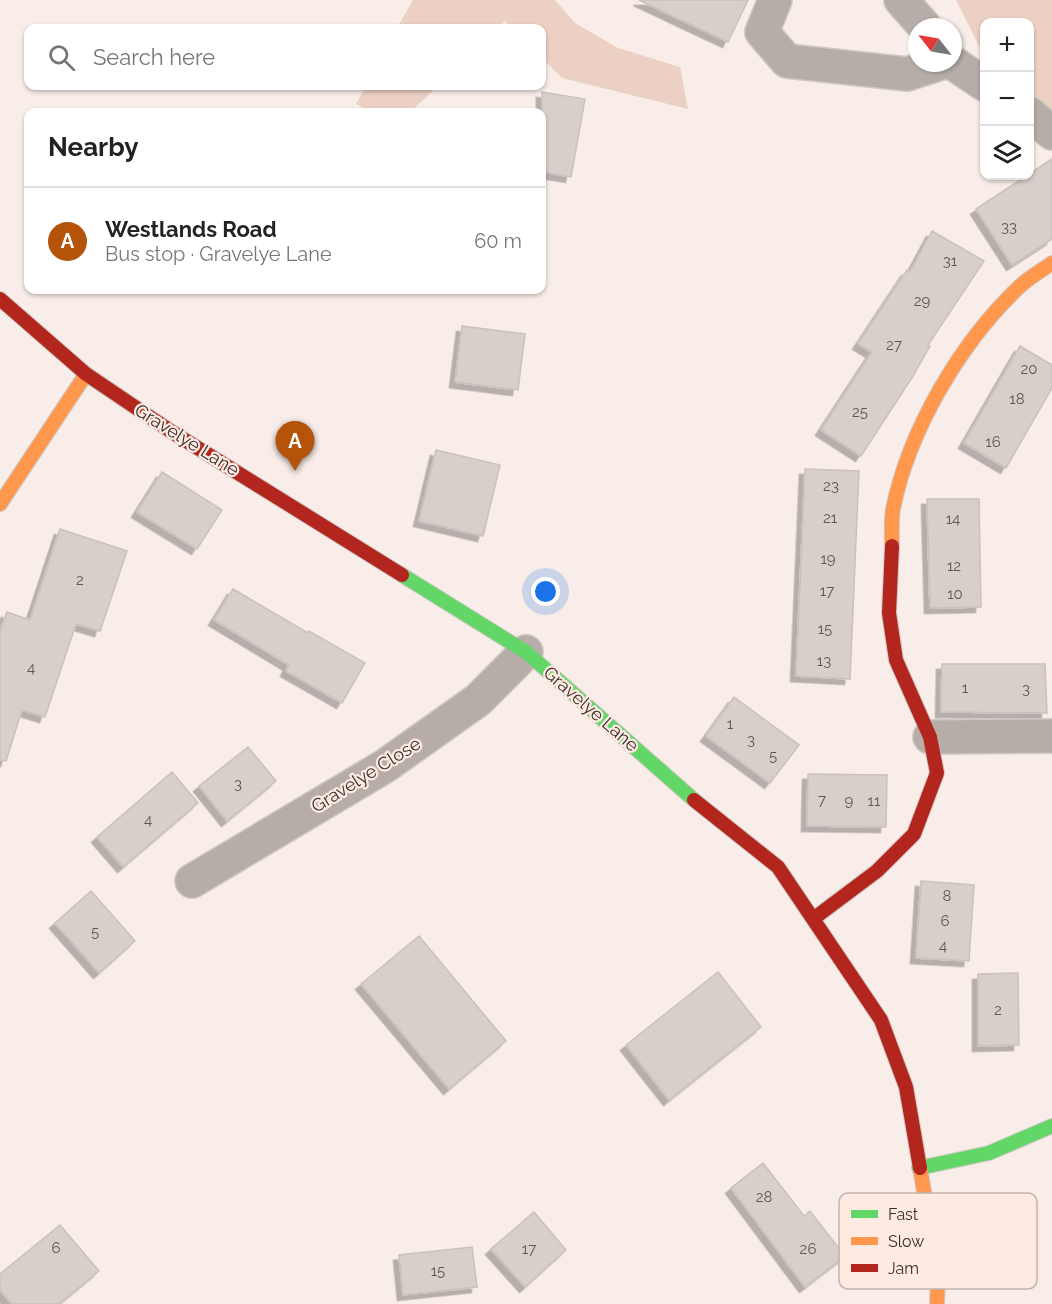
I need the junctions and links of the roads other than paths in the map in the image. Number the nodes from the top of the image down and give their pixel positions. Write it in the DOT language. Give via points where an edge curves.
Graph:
graph roads {
  1 [pos="775,0"];
  2 [pos="901,0"];
  3 [pos="917,18"];
  4 [pos="962,69"];
  5 [pos="913,72"];
  6 [pos="980,81"];
  7 [pos="1034,118"];
  8 [pos="1052,133"];
  9 [pos="1052,263"];
  10 [pos="0,299"];
  11 [pos="86,374"];
  12 [pos="0,504"];
  13 [pos="526,652"];
  14 [pos="930,736"];
  15 [pos="1052,736"];
  16 [pos="192,881"];
  17 [pos="813,919"];
  18 [pos="1052,1126"];
  19 [pos="919,1168"];
  20 [pos="923,1193"];
  21 [pos="938,1289"];
  22 [pos="937,1304"];
  1 -- 5 [label="street" via="762,32 787,61"];
  2 -- 3 [label="street"];
  4 -- 6 [label="street"];
  7 -- 8 [label="street"];
  9 -- 14 [label="street" via="1018,287 974,339 933,401 912,446 893,510 889,613 896,660"];
  10 -- 11 [label="street, Gravelye Lane"];
  11 -- 12 [label="street"];
  11 -- 13 [label="street, Gravelye Lane" via="172,432"];
  13 -- 16 [label="street, Gravelye Close" via="478,700 385,766"];
  13 -- 17 [label="street, Gravelye Lane" via="713,816 778,867"];
  14 -- 15 [label="street"];
  14 -- 17 [label="street" via="937,773 914,834 877,871"];
  17 -- 19 [label="street, Gravelye Lane" via="881,1020 906,1087"];
  18 -- 19 [label="street" via="989,1153"];
  19 -- 20 [label="street, Gravelye Lane"];
  21 -- 22 [label="street, Gravelye Lane"];
}
